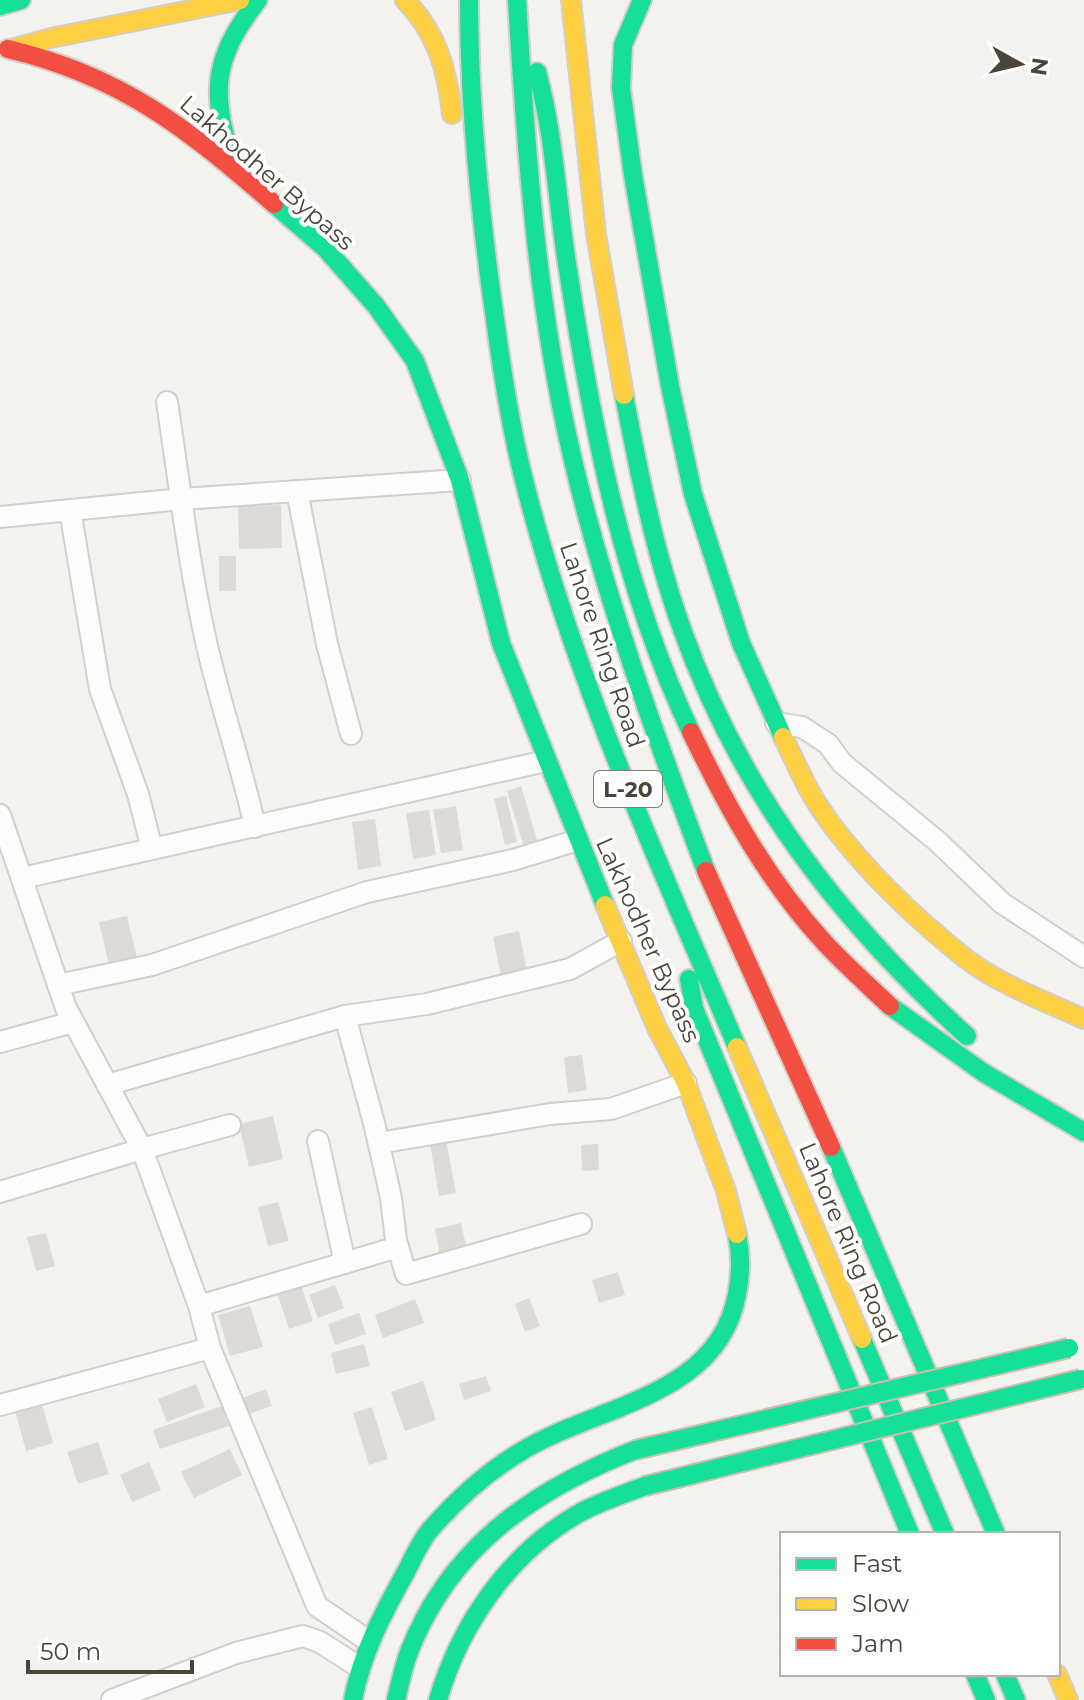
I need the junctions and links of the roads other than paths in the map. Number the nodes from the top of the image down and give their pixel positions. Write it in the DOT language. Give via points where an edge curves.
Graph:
graph roads {
  1 [pos="21,0"];
  2 [pos="240,0"];
  3 [pos="258,0"];
  4 [pos="405,0"];
  5 [pos="469,0"];
  6 [pos="571,0"];
  7 [pos="642,0"];
  8 [pos="517,1"];
  9 [pos="0,6"];
  10 [pos="5,50"];
  11 [pos="454,136"];
  12 [pos="234,169"];
  13 [pos="482,360"];
  14 [pos="167,402"];
  15 [pos="504,477"];
  16 [pos="460,480"];
  17 [pos="297,491"];
  18 [pos="182,499"];
  19 [pos="70,510"];
  20 [pos="0,517"];
  21 [pos="776,723"];
  22 [pos="351,734"];
  23 [pos="592,748"];
  24 [pos="546,761"];
  25 [pos="0,815"];
  26 [pos="641,822"];
  27 [pos="255,827"];
  28 [pos="578,840"];
  29 [pos="152,849"];
  30 [pos="22,878"];
  31 [pos="672,893"];
  32 [pos="621,941"];
  33 [pos="1084,957"];
  34 [pos="58,985"];
  35 [pos="345,1016"];
  36 [pos="1084,1019"];
  37 [pos="73,1022"];
  38 [pos="0,1042"];
  39 [pos="982,1047"];
  40 [pos="1007,1066"];
  41 [pos="686,1083"];
  42 [pos="107,1085"];
  43 [pos="1084,1119"];
  44 [pos="230,1125"];
  45 [pos="1084,1132"];
  46 [pos="318,1141"];
  47 [pos="379,1143"];
  48 [pos="142,1149"];
  49 [pos="0,1192"];
  50 [pos="581,1224"];
  51 [pos="398,1247"];
  52 [pos="345,1263"];
  53 [pos="199,1306"];
  54 [pos="1077,1346"];
  55 [pos="210,1348"];
  56 [pos="1083,1379"];
  57 [pos="0,1405"];
  58 [pos="909,1532"];
  59 [pos="944,1532"];
  60 [pos="995,1532"];
  61 [pos="370,1642"];
  62 [pos="359,1667"];
  63 [pos="976,1676"];
  64 [pos="1006,1676"];
  65 [pos="1058,1676"];
  66 [pos="112,1700"];
  67 [pos="353,1700"];
  68 [pos="396,1700"];
  69 [pos="438,1700"];
  70 [pos="986,1700"];
  71 [pos="1016,1700"];
  72 [pos="1068,1700"];
  1 -- 9 [label="main road"];
  2 -- 10 [label="main road"];
  3 -- 12 [label="main road" via="229,38 219,70 217,109"];
  4 -- 11 [label="main road" via="441,50"];
  5 -- 26 [label="main road, Lahore Ring Road / L-20" via="474,141 486,261 528,499 564,615"];
  6 -- 39 [label="main road" via="579,100 613,344 651,516 697,666 757,788 790,841 876,949 923,998"];
  7 -- 21 [label="main road" via="623,45 621,88 670,386 693,494 720,583"];
  8 -- 45 [label="main road" via="549,113 575,315 616,511 666,673 711,773 775,880 851,969 941,1044"];
  8 -- 60 [label="main road, Lahore Ring Road / L-20" via="543,305 572,456 606,580 709,880 815,1110"];
  10 -- 12 [label="main road, Lakhodher Bypass" via="69,67 124,91 177,123"];
  12 -- 16 [label="main road, Lakhodher Bypass" via="326,249 376,306 415,361"];
  13 -- 15 [label="main road"];
  14 -- 18 [label="street"];
  16 -- 17 [label="street"];
  16 -- 24 [label="main road, Lakhodher Bypass" via="501,643"];
  17 -- 18 [label="street"];
  17 -- 22 [label="street"];
  18 -- 19 [label="street"];
  18 -- 27 [label="street" via="217,693 243,770"];
  19 -- 20 [label="street"];
  19 -- 29 [label="street" via="100,689"];
  21 -- 33 [label="street" via="802,727 828,744 842,763 1002,903"];
  21 -- 36 [label="main road" via="814,798 888,889 971,962"];
  23 -- 26 [label="main road"];
  24 -- 27 [label="street"];
  24 -- 28 [label="main road, Lakhodher Bypass"];
  25 -- 30 [label="street"];
  26 -- 31 [label="main road, Lahore Ring Road / L-20"];
  27 -- 29 [label="street"];
  28 -- 32 [label="main road, Lakhodher Bypass"];
  28 -- 34 [label="street" via="367,892 152,965"];
  29 -- 30 [label="street"];
  30 -- 34 [label="street"];
  31 -- 58 [label="main road" via="694,1008"];
  31 -- 59 [label="main road, Lahore Ring Road / L-20"];
  32 -- 35 [label="street" via="570,969 427,1004"];
  32 -- 41 [label="main road, Lakhodher Bypass"];
  34 -- 37 [label="street"];
  35 -- 42 [label="street"];
  35 -- 47 [label="street"];
  37 -- 38 [label="street"];
  37 -- 42 [label="street"];
  40 -- 43 [label="main road"];
  41 -- 47 [label="street" via="611,1109"];
  41 -- 61 [label="main road, Lakhodher Bypass" via="726,1191 739,1244 733,1317 704,1361 675,1382 523,1450 470,1489 428,1532"];
  42 -- 48 [label="street"];
  44 -- 48 [label="street"];
  46 -- 52 [label="street"];
  47 -- 51 [label="street"];
  48 -- 49 [label="street"];
  48 -- 53 [label="street"];
  50 -- 51 [label="street" via="406,1274"];
  51 -- 52 [label="street"];
  52 -- 53 [label="street"];
  53 -- 55 [label="street"];
  54 -- 68 [label="main road, bridge" via="600,1462 502,1520 469,1552 414,1637"];
  55 -- 57 [label="street"];
  55 -- 61 [label="street" via="317,1606"];
  56 -- 69 [label="main road, bridge" via="645,1486 574,1516 536,1545 488,1597 450,1660"];
  61 -- 62 [label="main road, Lakhodher Bypass"];
  62 -- 66 [label="street" via="303,1636 236,1653"];
  62 -- 67 [label="main road, Lakhodher Bypass"];
  63 -- 70 [label="main road"];
  64 -- 71 [label="main road"];
  65 -- 72 [label="main road"];
}
